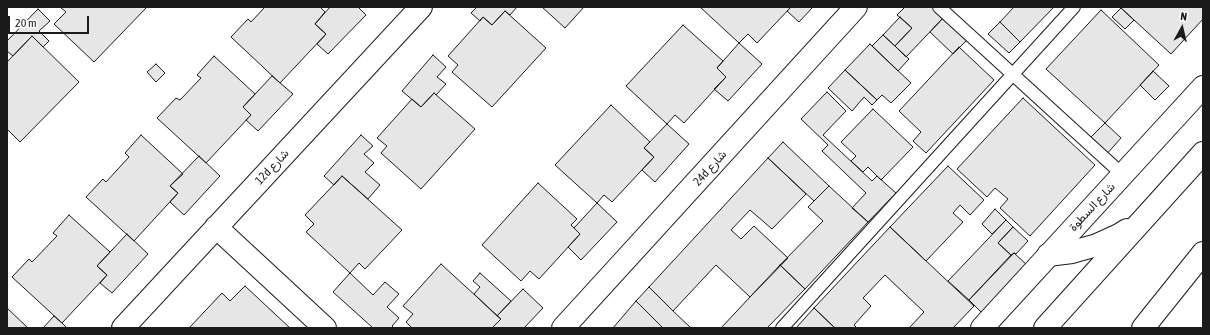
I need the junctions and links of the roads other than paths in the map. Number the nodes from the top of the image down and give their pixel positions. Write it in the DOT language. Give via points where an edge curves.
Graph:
graph roads {
  1 [pos="421,7"];
  2 [pos="856,7"];
  3 [pos="940,7"];
  4 [pos="1074,7"];
  5 [pos="1012,74"];
  6 [pos="1203,87"];
  7 [pos="1203,153"];
  8 [pos="1123,175"];
  9 [pos="1140,222"];
  10 [pos="216,227"];
  11 [pos="1203,253"];
  12 [pos="1048,255"];
  13 [pos="123,328"];
  14 [pos="324,328"];
  15 [pos="563,328"];
  16 [pos="782,328"];
  17 [pos="982,328"];
  18 [pos="1044,328"];
  19 [pos="1142,328"];
  1 -- 10 [label="street, 12d شارع"];
  2 -- 15 [label="street, 24d شارع"];
  3 -- 5 [label="lane"];
  4 -- 5 [label="lane"];
  5 -- 8 [label="lane"];
  5 -- 16 [label="lane"];
  6 -- 8 [label="street, شارع السطوة"];
  7 -- 9 [label="street"];
  8 -- 12 [label="street, شارع السطوة"];
  9 -- 12 [label="street" via="1097,245"];
  9 -- 18 [label="street"];
  10 -- 13 [label="street, 12d شارع"];
  10 -- 14 [label="street"];
  11 -- 19 [label="street"];
  12 -- 17 [label="street, شارع السطوة"];
}
